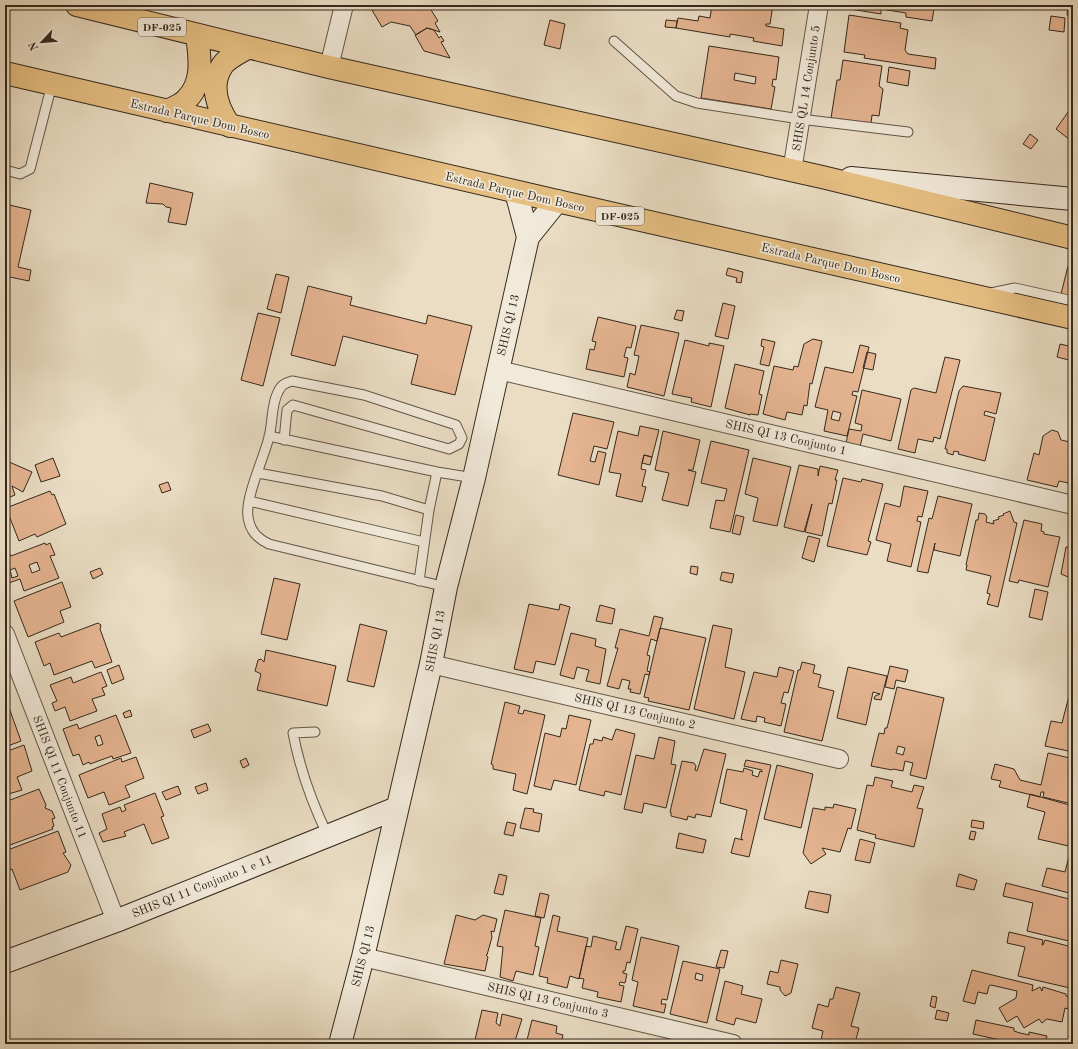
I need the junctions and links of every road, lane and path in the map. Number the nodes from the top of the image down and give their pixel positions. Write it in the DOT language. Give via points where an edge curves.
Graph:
graph roads {
  1 [pos="77,5"];
  2 [pos="344,5"];
  3 [pos="819,5"];
  4 [pos="197,36"];
  5 [pos="614,41"];
  6 [pos="247,48"];
  7 [pos="329,67"];
  8 [pos="5,73"];
  9 [pos="52,84"];
  10 [pos="167,111"];
  11 [pos="800,119"];
  12 [pos="230,126"];
  13 [pos="908,132"];
  14 [pos="5,170"];
  15 [pos="792,171"];
  16 [pos="822,177"];
  17 [pos="516,192"];
  18 [pos="1073,199"];
  19 [pos="557,201"];
  20 [pos="528,237"];
  21 [pos="1073,238"];
  22 [pos="976,296"];
  23 [pos="1073,301"];
  24 [pos="1073,318"];
  25 [pos="498,370"];
  26 [pos="269,436"];
  27 [pos="284,440"];
  28 [pos="437,472"];
  29 [pos="258,473"];
  30 [pos="474,478"];
  31 [pos="249,501"];
  32 [pos="1073,505"];
  33 [pos="429,510"];
  34 [pos="424,542"];
  35 [pos="419,581"];
  36 [pos="446,587"];
  37 [pos="5,634"];
  38 [pos="431,664"];
  39 [pos="315,732"];
  40 [pos="839,759"];
  41 [pos="397,808"];
  42 [pos="328,836"];
  43 [pos="116,921"];
  44 [pos="363,957"];
  45 [pos="5,962"];
  46 [pos="340,1044"];
  47 [pos="733,1044"];
  1 -- 4 [label="main road, DF-025"];
  2 -- 7 [label="street"];
  3 -- 11 [label="street, SHIS QL 14 Conjunto 5"];
  4 -- 6 [label="main road, DF-025"];
  4 -- 10 [label="main road" via="200,63 195,88 186,100"];
  5 -- 11 [label="lane" via="676,96 697,103"];
  6 -- 7 [label="main road, DF-025"];
  6 -- 12 [label="main road" via="232,56 222,66 216,80 216,97 220,111"];
  7 -- 15 [label="main road, DF-025"];
  8 -- 9 [label="main road, Estrada Parque Dom Bosco / DF-025"];
  9 -- 10 [label="main road, Estrada Parque Dom Bosco / DF-025"];
  9 -- 14 [label="lane" via="30,169 20,174"];
  10 -- 12 [label="main road, Estrada Parque Dom Bosco / DF-025"];
  11 -- 13 [label="lane"];
  11 -- 15 [label="street, SHIS QL 14 Conjunto 5"];
  12 -- 17 [label="main road, Estrada Parque Dom Bosco / DF-025"];
  15 -- 16 [label="main road, DF-025"];
  16 -- 18 [label="street" via="883,180"];
  16 -- 21 [label="main road, DF-025"];
  17 -- 19 [label="main road, Estrada Parque Dom Bosco / DF-025"];
  17 -- 20 [label="street, SHIS QI 13"];
  19 -- 20 [label="street, SHIS QI 13"];
  19 -- 22 [label="main road, Estrada Parque Dom Bosco / DF-025"];
  20 -- 25 [label="street, SHIS QI 13"];
  22 -- 23 [label="lane" via="1015,288"];
  22 -- 24 [label="main road, Estrada Parque Dom Bosco / DF-025"];
  25 -- 30 [label="street, SHIS QI 13"];
  25 -- 32 [label="street, SHIS QI 13 Conjunto 1"];
  26 -- 27 [label="lane"];
  26 -- 27 [label="lane" via="278,391 282,385 292,381 364,395 449,422 456,425 462,438 459,444 449,449 293,405 287,410"];
  26 -- 29 [label="lane"];
  27 -- 28 [label="lane"];
  28 -- 30 [label="lane"];
  28 -- 33 [label="lane"];
  29 -- 31 [label="lane"];
  29 -- 33 [label="lane" via="382,496"];
  30 -- 36 [label="street, SHIS QI 13"];
  31 -- 34 [label="lane"];
  31 -- 35 [label="lane" via="250,529 257,539"];
  33 -- 34 [label="lane"];
  34 -- 35 [label="lane"];
  35 -- 36 [label="lane"];
  36 -- 38 [label="street, SHIS QI 13"];
  37 -- 43 [label="street, SHIS QI 11 Conjunto 11"];
  38 -- 40 [label="street, SHIS QI 13 Conjunto 2"];
  38 -- 41 [label="street, SHIS QI 13"];
  39 -- 42 [label="lane" via="293,733 310,797"];
  41 -- 42 [label="street, SHIS QI 11 Conjunto 1 e 11"];
  41 -- 44 [label="street, SHIS QI 13"];
  42 -- 43 [label="street, SHIS QI 11 Conjunto 1 e 11"];
  43 -- 45 [label="street, SHIS QI 11 Conjunto 1 e 11"];
  44 -- 46 [label="street, SHIS QI 13"];
  44 -- 47 [label="street, SHIS QI 13 Conjunto 3"];
}
